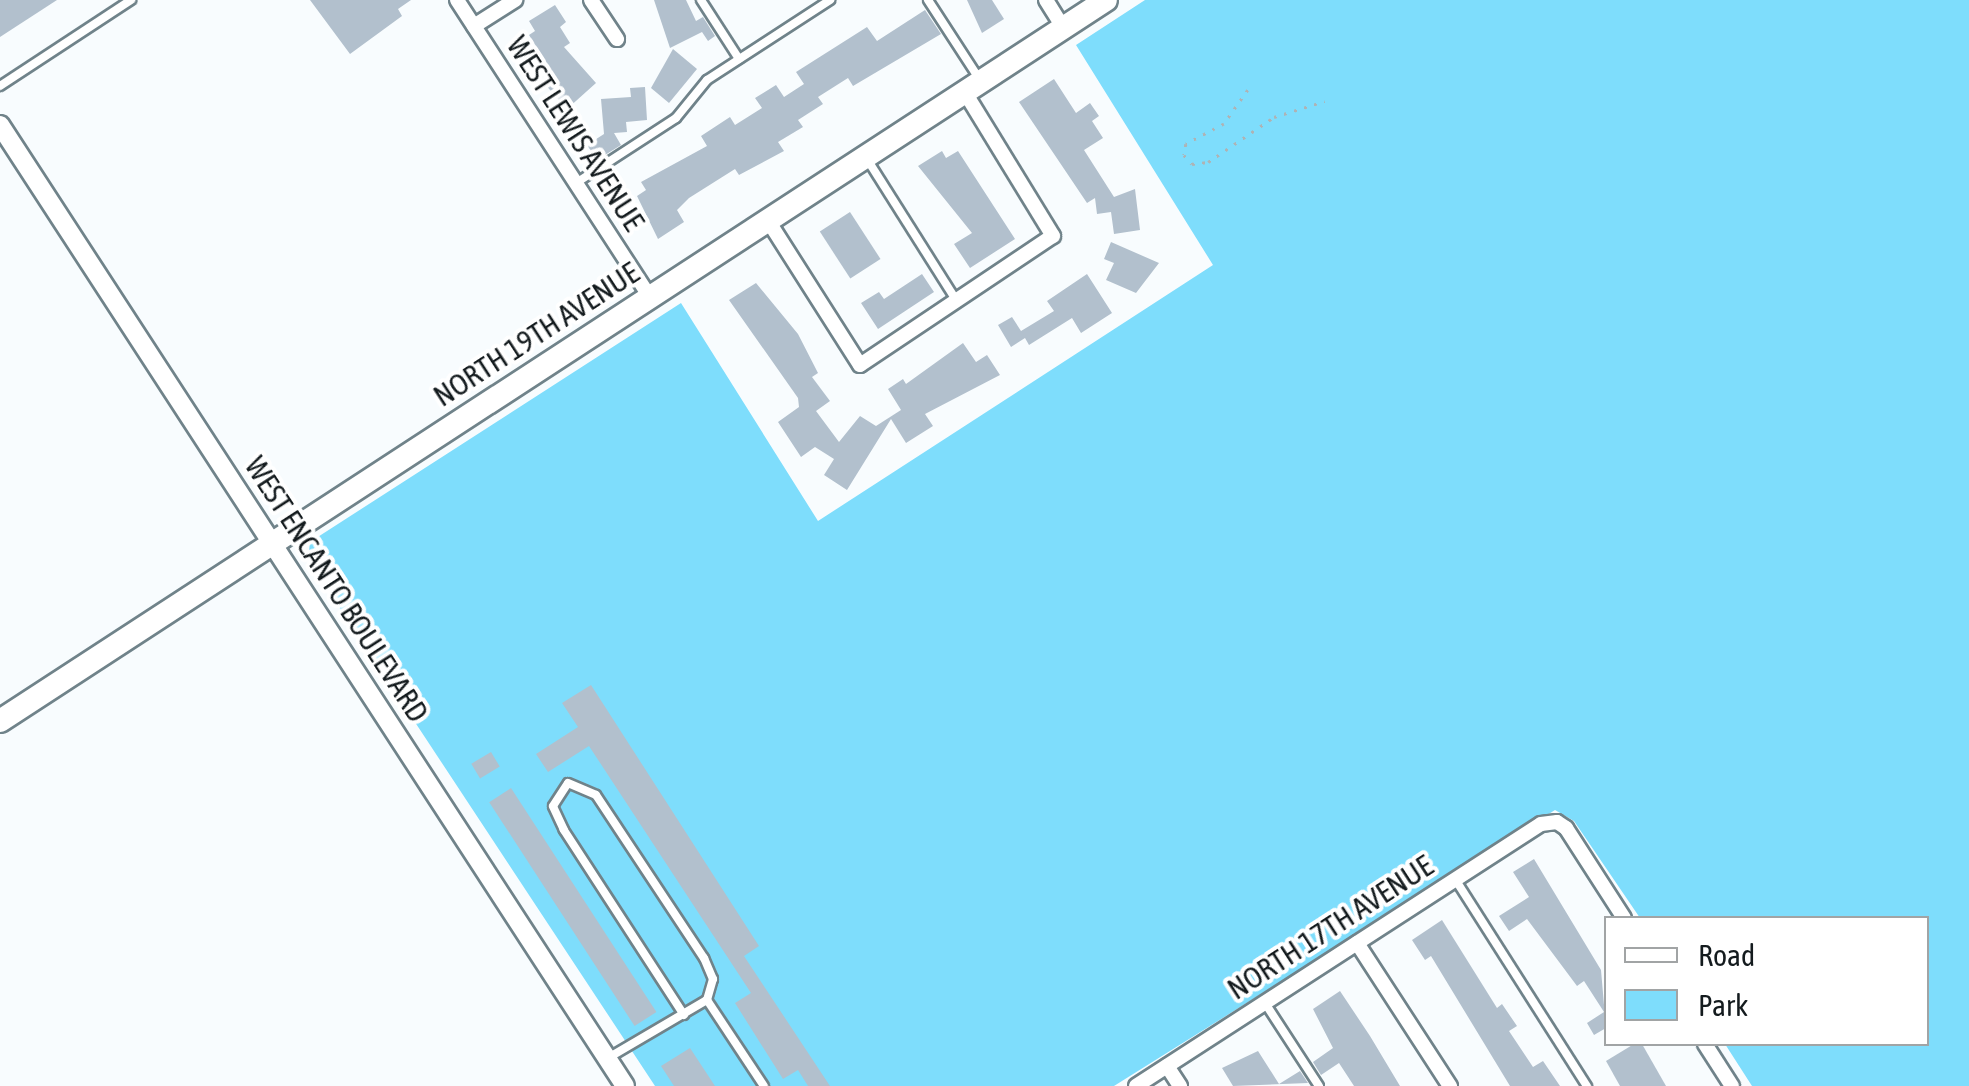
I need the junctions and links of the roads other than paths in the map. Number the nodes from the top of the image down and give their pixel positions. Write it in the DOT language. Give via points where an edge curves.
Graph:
graph roads {
  1 [pos="132,0"];
  2 [pos="457,0"];
  3 [pos="515,0"];
  4 [pos="591,0"];
  5 [pos="702,0"];
  6 [pos="830,0"];
  7 [pos="928,0"];
  8 [pos="1046,0"];
  9 [pos="1106,0"];
  10 [pos="474,26"];
  11 [pos="1063,27"];
  12 [pos="616,40"];
  13 [pos="739,59"];
  14 [pos="0,86"];
  15 [pos="972,86"];
  16 [pos="0,125"];
  17 [pos="865,156"];
  18 [pos="576,183"];
  19 [pos="767,219"];
  20 [pos="649,296"];
  21 [pos="956,301"];
  22 [pos="274,540"];
  23 [pos="0,720"];
  24 [pos="1455,879"];
  25 [pos="1623,916"];
  26 [pos="1357,943"];
  27 [pos="708,1000"];
  28 [pos="1265,1003"];
  29 [pos="684,1014"];
  30 [pos="1706,1046"];
  31 [pos="608,1058"];
  32 [pos="1168,1066"];
  33 [pos="626,1086"];
  34 [pos="764,1086"];
  35 [pos="1136,1086"];
  36 [pos="1180,1086"];
  37 [pos="1319,1086"];
  38 [pos="1450,1086"];
  39 [pos="1588,1086"];
  40 [pos="1732,1086"];
  1 -- 14 [label="lane"];
  2 -- 10 [label="street, WEST LEWIS AVENUE"];
  3 -- 10 [label="street"];
  4 -- 12 [label="street"];
  5 -- 13 [label="lane"];
  6 -- 13 [label="lane"];
  7 -- 15 [label="lane"];
  8 -- 11 [label="street"];
  9 -- 11 [label="main road, NORTH 19TH AVENUE"];
  10 -- 18 [label="street, WEST LEWIS AVENUE"];
  11 -- 15 [label="main road, NORTH 19TH AVENUE"];
  13 -- 18 [label="lane" via="707,80 676,118"];
  15 -- 17 [label="main road, NORTH 19TH AVENUE"];
  15 -- 21 [label="street" via="1052,236"];
  16 -- 22 [label="street, WEST ENCANTO BOULEVARD"];
  17 -- 19 [label="main road, NORTH 19TH AVENUE"];
  17 -- 21 [label="lane"];
  18 -- 20 [label="street, WEST LEWIS AVENUE"];
  19 -- 20 [label="main road, NORTH 19TH AVENUE"];
  19 -- 21 [label="street" via="860,365"];
  20 -- 22 [label="main road, NORTH 19TH AVENUE"];
  22 -- 23 [label="main road, NORTH 19TH AVENUE"];
  22 -- 31 [label="street, WEST ENCANTO BOULEVARD"];
  24 -- 25 [label="street, NORTH 17TH AVENUE" via="1541,824 1557,822"];
  24 -- 26 [label="street, NORTH 17TH AVENUE"];
  24 -- 39 [label="lane"];
  26 -- 28 [label="street, NORTH 17TH AVENUE"];
  26 -- 38 [label="street"];
  27 -- 29 [label="lane"];
  27 -- 29 [label="lane" via="713,979 704,958 596,795 568,783 554,796 558,818"];
  27 -- 34 [label="lane"];
  28 -- 32 [label="street, NORTH 17TH AVENUE"];
  28 -- 37 [label="lane"];
  29 -- 31 [label="lane"];
  30 -- 40 [label="street"];
  31 -- 33 [label="street, WEST ENCANTO BOULEVARD"];
  32 -- 35 [label="street, NORTH 17TH AVENUE"];
  32 -- 36 [label="street"];
}
